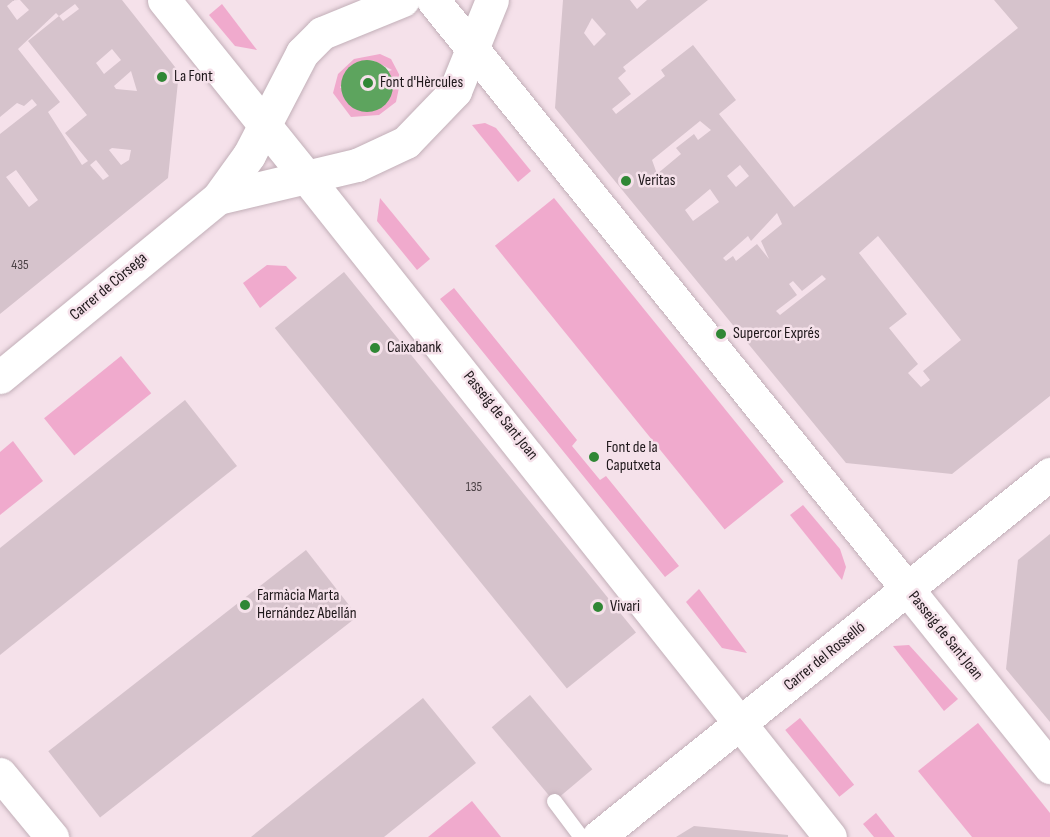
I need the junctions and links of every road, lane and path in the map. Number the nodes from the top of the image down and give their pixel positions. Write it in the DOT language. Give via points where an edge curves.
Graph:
graph roads {
  1 [pos="164,0"];
  2 [pos="403,0"];
  3 [pos="433,0"];
  4 [pos="492,0"];
  5 [pos="475,52"];
  6 [pos="266,125"];
  7 [pos="307,178"];
  8 [pos="218,198"];
  9 [pos="0,377"];
  10 [pos="1050,474"];
  11 [pos="908,590"];
  12 [pos="740,724"];
  13 [pos="1050,767"];
  14 [pos="0,774"];
  15 [pos="554,801"];
  16 [pos="52,837"];
  17 [pos="581,837"];
  18 [pos="598,837"];
  19 [pos="830,837"];
  1 -- 6 [label="main road, Passeig de Sant Joan"];
  2 -- 6 [label="main road" via="322,33 302,53"];
  3 -- 5 [label="main road, Passeig de Sant Joan"];
  4 -- 5 [label="main road"];
  5 -- 7 [label="main road" via="455,91 406,142 357,165"];
  5 -- 11 [label="main road, Passeig de Sant Joan"];
  6 -- 7 [label="main road, Passeig de Sant Joan"];
  6 -- 8 [label="main road"];
  7 -- 8 [label="main road"];
  7 -- 12 [label="main road, Passeig de Sant Joan" via="652,607"];
  8 -- 9 [label="main road, Carrer de Còrsega"];
  10 -- 11 [label="main road, Carrer del Rosselló"];
  11 -- 12 [label="main road, Carrer del Rosselló"];
  11 -- 13 [label="main road, Passeig de Sant Joan"];
  12 -- 18 [label="main road, Carrer del Rosselló"];
  12 -- 19 [label="main road, Passeig de Sant Joan"];
  14 -- 16 [label="main road"];
  15 -- 17 [label="lane"];
}
